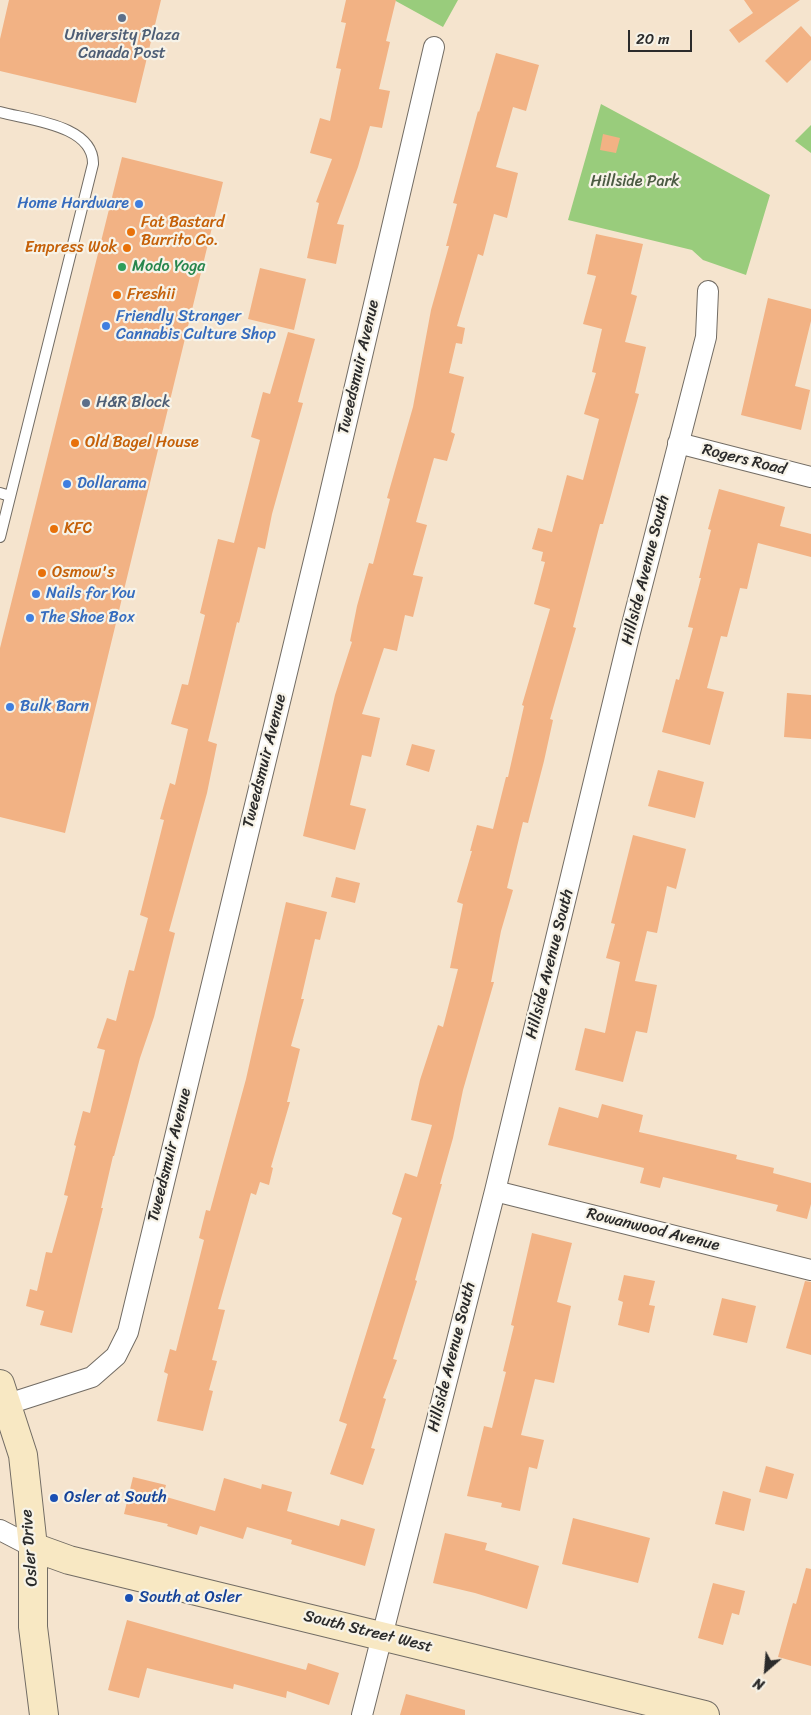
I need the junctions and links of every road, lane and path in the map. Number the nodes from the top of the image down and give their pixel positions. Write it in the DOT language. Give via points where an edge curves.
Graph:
graph roads {
  1 [pos="434,47"];
  2 [pos="0,112"];
  3 [pos="708,291"];
  4 [pos="678,443"];
  5 [pos="811,477"];
  6 [pos="5,495"];
  7 [pos="0,537"];
  8 [pos="495,1191"];
  9 [pos="811,1270"];
  10 [pos="4,1394"];
  11 [pos="0,1530"];
  12 [pos="33,1547"];
  13 [pos="381,1635"];
  14 [pos="44,1715"];
  15 [pos="362,1715"];
  16 [pos="705,1715"];
  1 -- 10 [label="street, Tweedsmuir Avenue" via="128,1332 116,1356 92,1377"];
  2 -- 6 [label="lane" via="72,131 83,138 94,154"];
  3 -- 4 [label="street, Hillside Avenue South" via="706,337"];
  4 -- 5 [label="street, Rogers Road"];
  4 -- 8 [label="street, Hillside Avenue South"];
  6 -- 7 [label="lane"];
  8 -- 9 [label="street, Rowanwood Avenue"];
  8 -- 13 [label="street, Hillside Avenue South"];
  10 -- 12 [label="street, Osler Drive" via="23,1455"];
  11 -- 12 [label="street"];
  12 -- 13 [label="street, South Street West" via="70,1560"];
  12 -- 14 [label="street, Osler Drive" via="33,1627"];
  13 -- 15 [label="street, Hillside Avenue South"];
  13 -- 16 [label="street, South Street West"];
}
